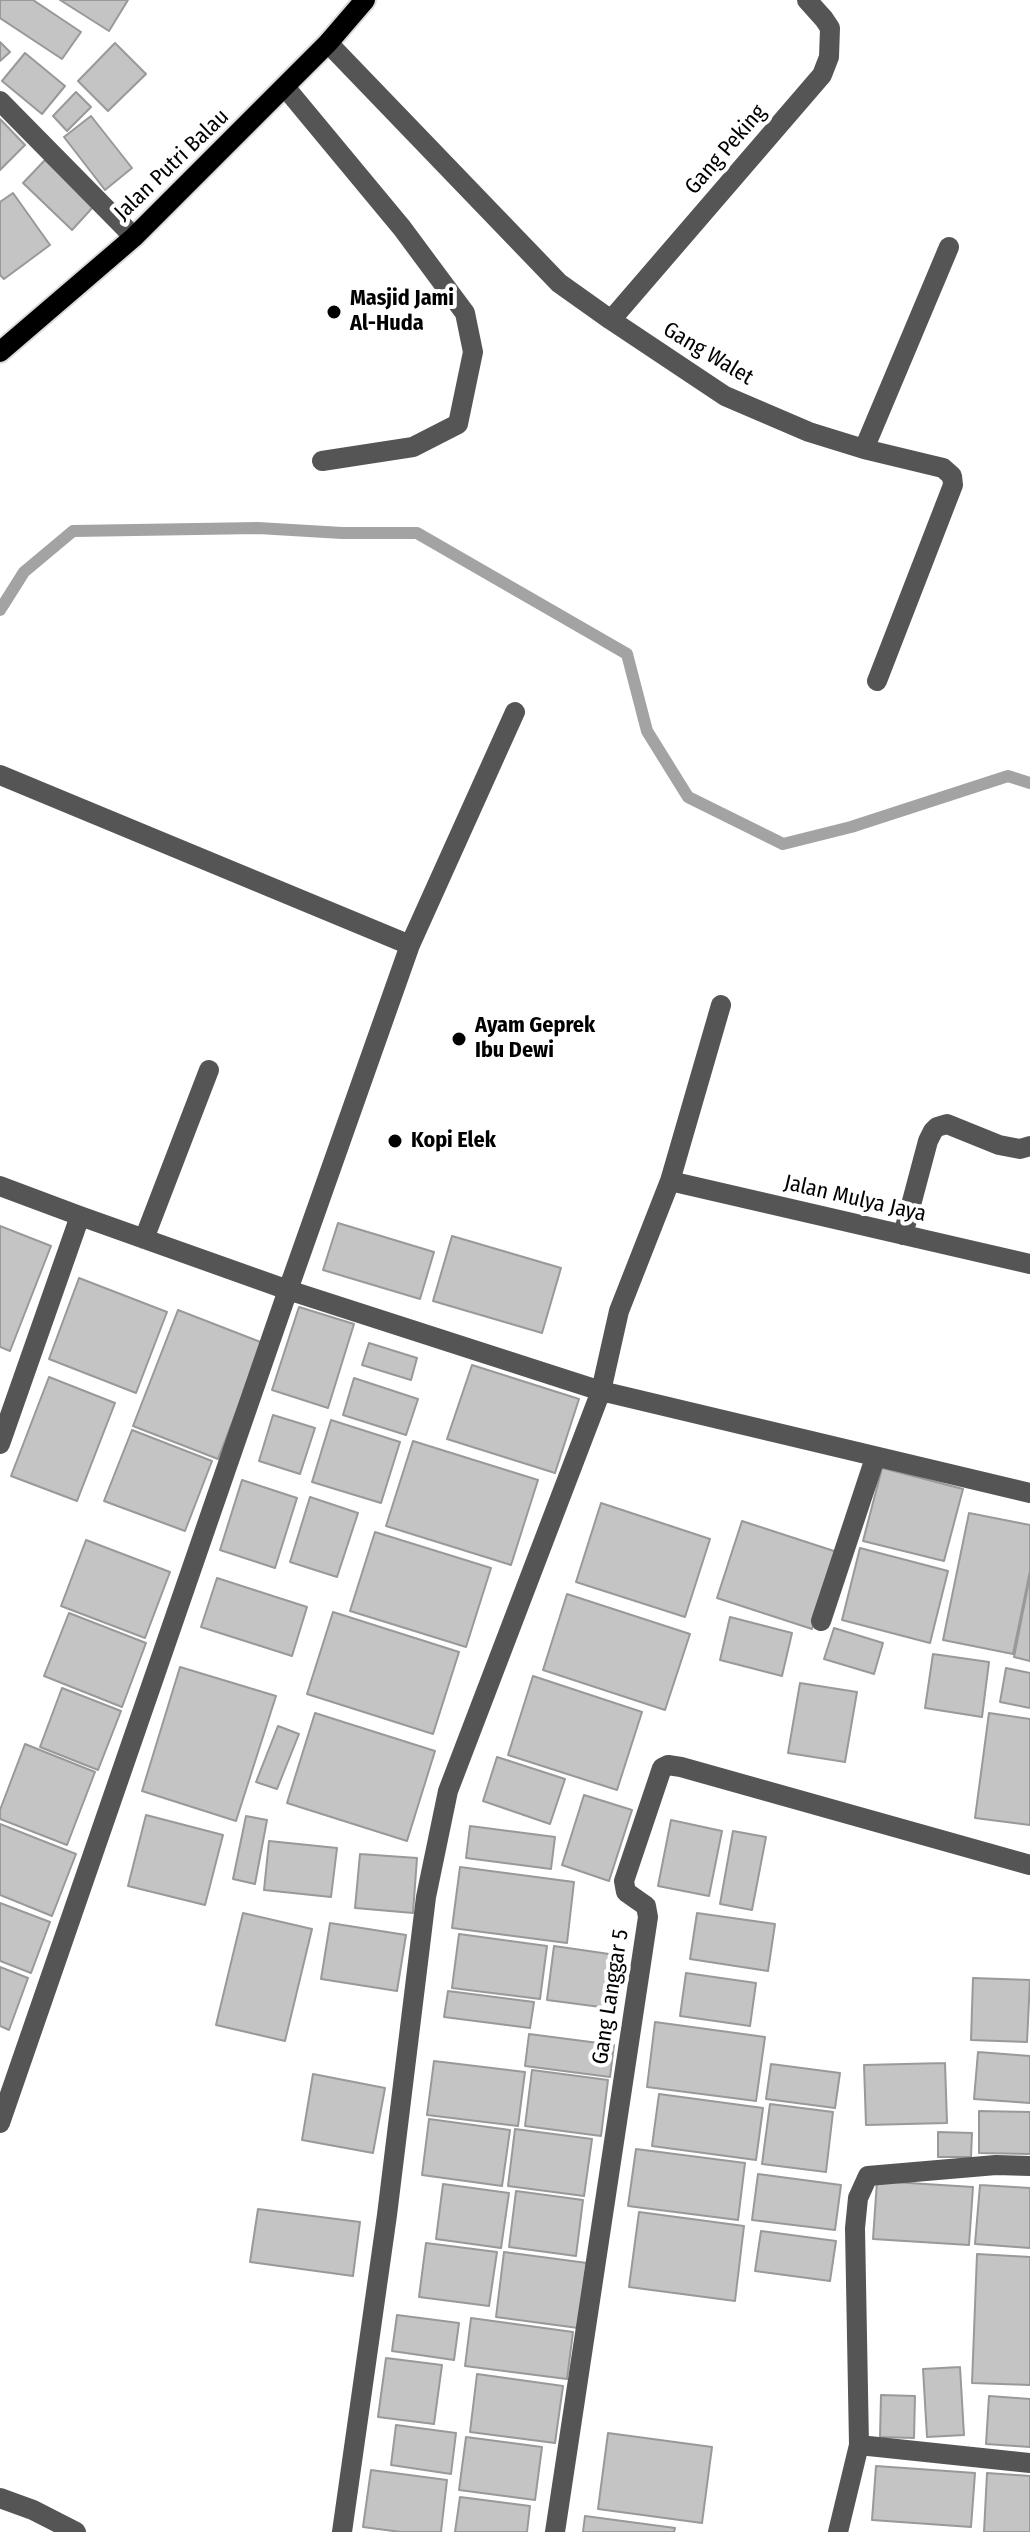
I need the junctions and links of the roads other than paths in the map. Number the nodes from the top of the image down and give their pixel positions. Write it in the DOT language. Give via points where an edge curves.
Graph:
graph roads {
  1 [pos="365,0"];
  2 [pos="807,0"];
  3 [pos="328,43"];
  4 [pos="285,87"];
  5 [pos="0,101"];
  6 [pos="134,237"];
  7 [pos="949,247"];
  8 [pos="611,320"];
  9 [pos="0,352"];
  10 [pos="864,449"];
  11 [pos="322,461"];
  12 [pos="877,681"];
  13 [pos="515,712"];
  14 [pos="0,775"];
  15 [pos="410,945"];
  16 [pos="721,1005"];
  17 [pos="209,1070"];
  18 [pos="1030,1146"];
  19 [pos="670,1181"];
  20 [pos="0,1186"];
  21 [pos="80,1216"];
  22 [pos="903,1235"];
  23 [pos="144,1239"];
  24 [pos="1030,1264"];
  25 [pos="288,1290"];
  26 [pos="601,1391"];
  27 [pos="0,1444"];
  28 [pos="875,1458"];
  29 [pos="1030,1493"];
  30 [pos="821,1621"];
  31 [pos="1030,1865"];
  32 [pos="0,2123"];
  33 [pos="1030,2166"];
  34 [pos="859,2445"];
  35 [pos="1030,2463"];
  36 [pos="0,2498"];
  37 [pos="76,2532"];
  38 [pos="342,2532"];
  39 [pos="555,2532"];
  40 [pos="838,2532"];
  1 -- 3 [label="main road, Jalan Putri Balau"];
  2 -- 8 [label="street, Gang Peking" via="830,28 822,75"];
  3 -- 4 [label="main road, Jalan Putri Balau"];
  3 -- 8 [label="street, Gang Walet" via="559,283"];
  4 -- 6 [label="main road, Jalan Putri Balau"];
  4 -- 11 [label="street" via="465,313 473,352 458,424 413,447"];
  5 -- 6 [label="street"];
  6 -- 9 [label="main road, Jalan Putri Balau"];
  7 -- 10 [label="street"];
  8 -- 10 [label="street, Gang Walet" via="725,396"];
  10 -- 12 [label="street, Gang Walet" via="943,468 953,485"];
  13 -- 15 [label="street"];
  14 -- 15 [label="street"];
  15 -- 25 [label="street"];
  16 -- 19 [label="street"];
  17 -- 23 [label="street"];
  18 -- 22 [label="street" via="999,1145 947,1124 937,1127 928,1141"];
  19 -- 22 [label="street, Jalan Mulya Jaya"];
  19 -- 26 [label="street" via="619,1311"];
  20 -- 21 [label="street"];
  21 -- 23 [label="street"];
  21 -- 27 [label="street"];
  22 -- 24 [label="street, Jalan Mulya Jaya"];
  23 -- 25 [label="street"];
  25 -- 26 [label="street"];
  25 -- 32 [label="street"];
  26 -- 28 [label="street"];
  26 -- 38 [label="street" via="448,1791 426,1897"];
  28 -- 29 [label="street"];
  28 -- 30 [label="street"];
  31 -- 39 [label="street, Gang Langgar 5" via="681,1767 662,1768 624,1881 626,1892 646,1906 648,1917"];
  33 -- 34 [label="street" via="868,2176 858,2198 855,2228"];
  34 -- 35 [label="street"];
  34 -- 40 [label="street"];
  36 -- 37 [label="street"];
}
